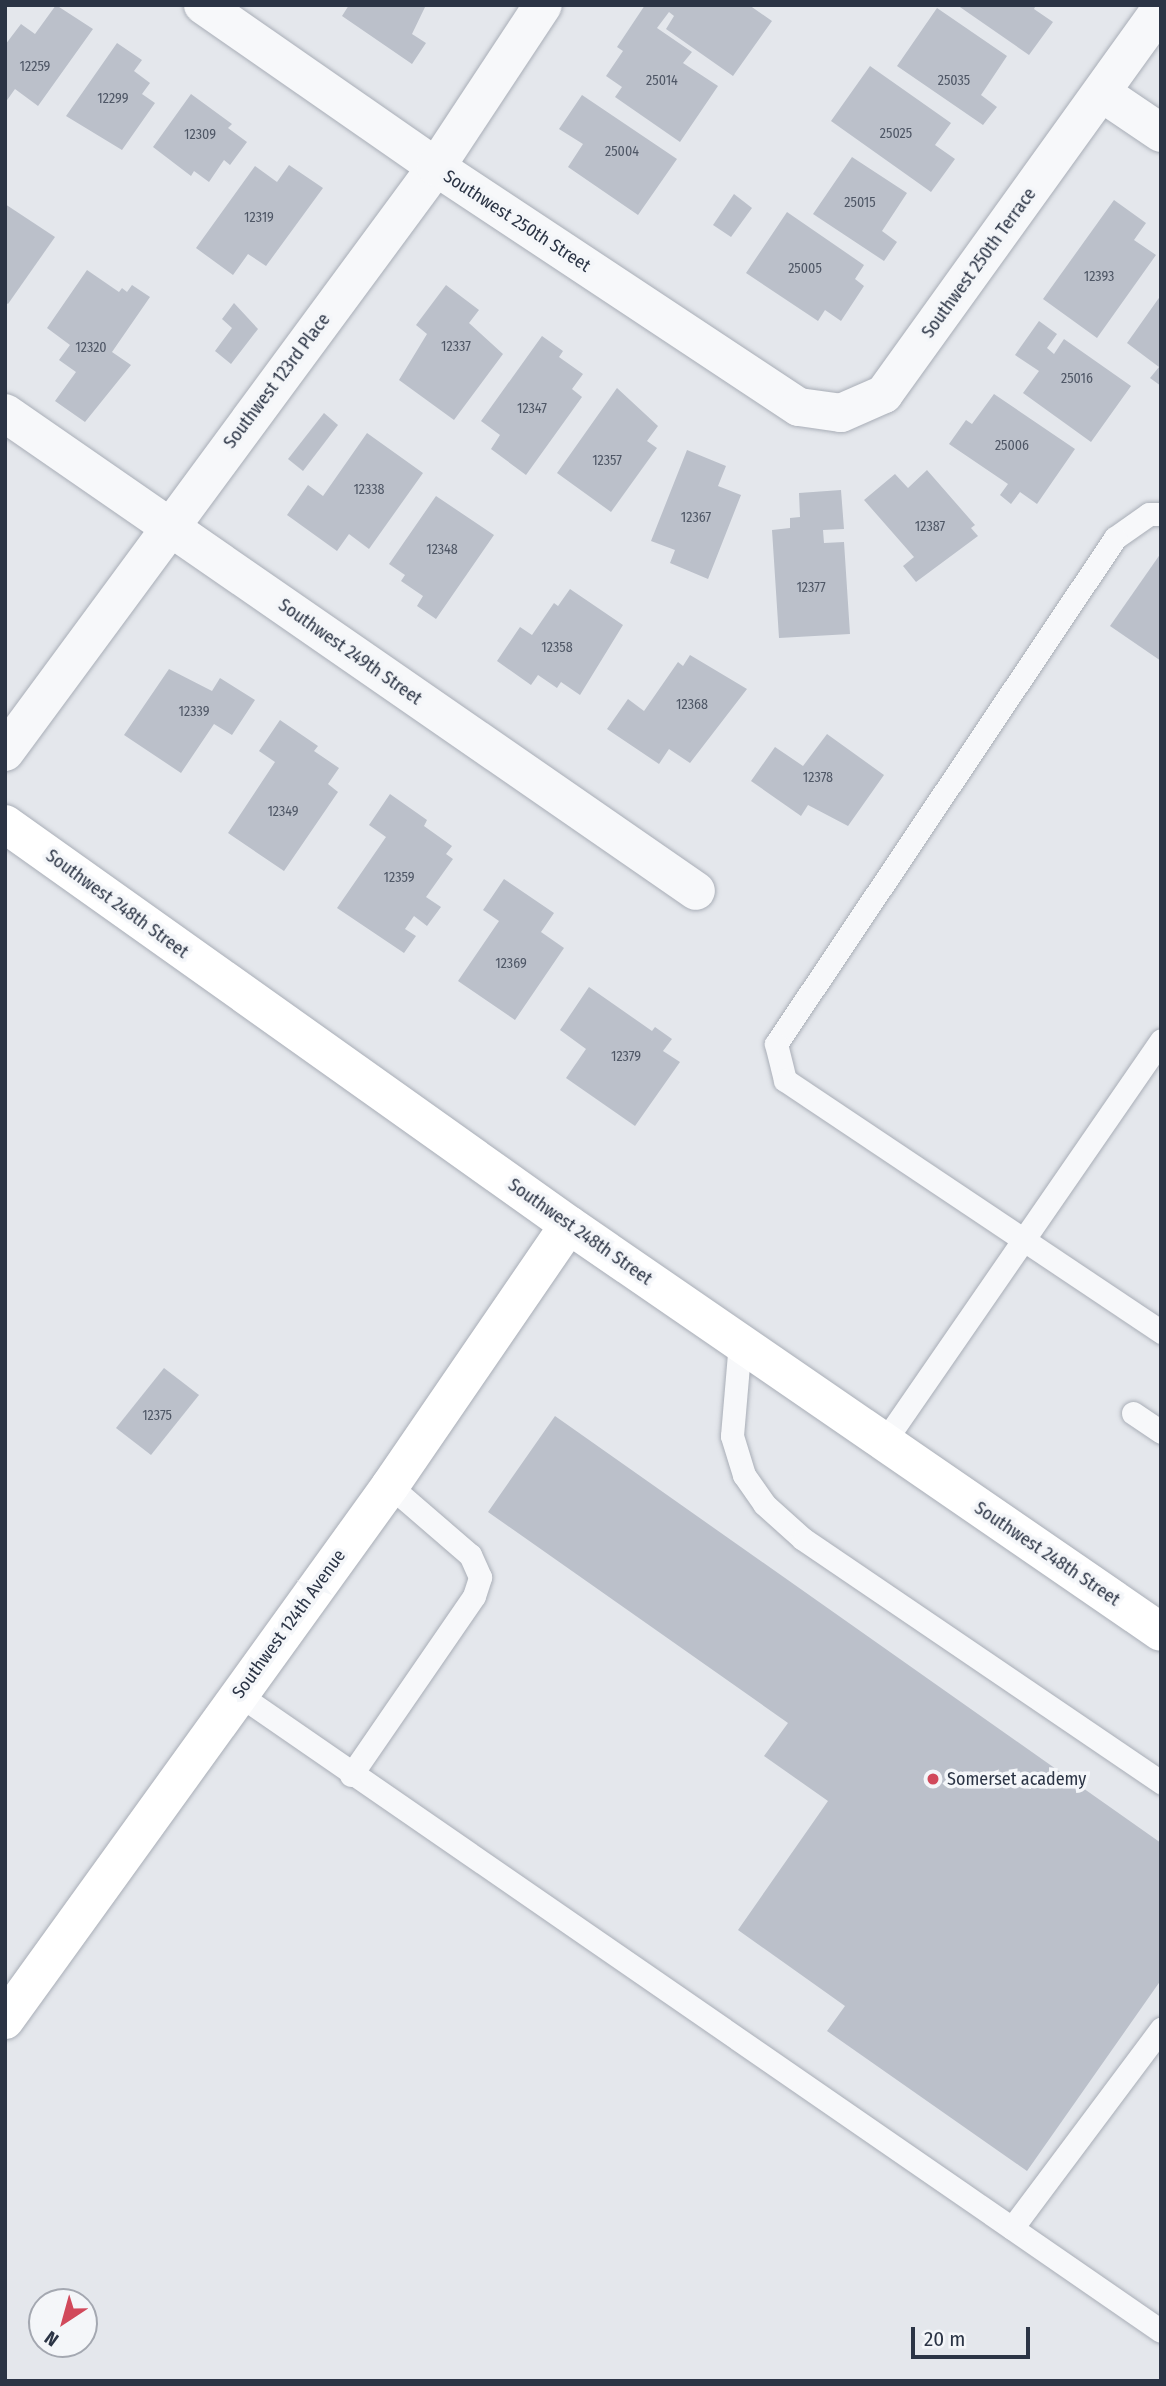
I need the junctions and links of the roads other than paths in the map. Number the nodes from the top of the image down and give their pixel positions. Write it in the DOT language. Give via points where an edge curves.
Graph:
graph roads {
  1 [pos="203,5"];
  2 [pos="543,5"];
  3 [pos="1161,9"];
  4 [pos="1101,93"];
  5 [pos="1161,133"];
  6 [pos="436,167"];
  7 [pos="5,413"];
  8 [pos="841,413"];
  9 [pos="1161,514"];
  10 [pos="169,527"];
  11 [pos="5,752"];
  12 [pos="5,824"];
  13 [pos="696,891"];
  14 [pos="1161,1040"];
  15 [pos="569,1225"];
  16 [pos="1022,1237"];
  17 [pos="1161,1332"];
  18 [pos="740,1342"];
  19 [pos="1133,1413"];
  20 [pos="1161,1432"];
  21 [pos="884,1443"];
  22 [pos="390,1486"];
  23 [pos="1161,1632"];
  24 [pos="238,1694"];
  25 [pos="351,1775"];
  26 [pos="1161,1782"];
  27 [pos="5,2020"];
  28 [pos="1161,2029"];
  29 [pos="1012,2228"];
  30 [pos="1161,2331"];
  1 -- 6 [label="street, Southwest 250th Street"];
  2 -- 6 [label="street, Southwest 123rd Place"];
  3 -- 4 [label="street, Southwest 250th Terrace"];
  4 -- 5 [label="street"];
  4 -- 8 [label="street, Southwest 250th Terrace" via="884,394"];
  6 -- 8 [label="street, Southwest 250th Street" via="799,407"];
  6 -- 10 [label="street, Southwest 123rd Place"];
  7 -- 10 [label="street, Southwest 249th Street"];
  9 -- 16 [label="lane" via="1149,513 1115,538 776,1044 785,1080"];
  10 -- 11 [label="street, Southwest 123rd Place"];
  10 -- 13 [label="street, Southwest 249th Street"];
  12 -- 15 [label="street, Southwest 248th Street"];
  14 -- 16 [label="lane"];
  15 -- 18 [label="street, Southwest 248th Street"];
  15 -- 22 [label="street, Southwest 124th Avenue"];
  16 -- 17 [label="lane"];
  16 -- 21 [label="lane"];
  18 -- 21 [label="street, Southwest 248th Street"];
  18 -- 26 [label="lane" via="732,1436 744,1475 764,1504 803,1539"];
  19 -- 20 [label="lane"];
  21 -- 23 [label="street, Southwest 248th Street"];
  22 -- 24 [label="street, Southwest 124th Avenue"];
  22 -- 25 [label="lane" via="470,1555 480,1577 474,1596"];
  24 -- 25 [label="lane"];
  24 -- 27 [label="street, Southwest 124th Avenue"];
  25 -- 29 [label="lane"];
  28 -- 29 [label="lane"];
  29 -- 30 [label="lane"];
}
